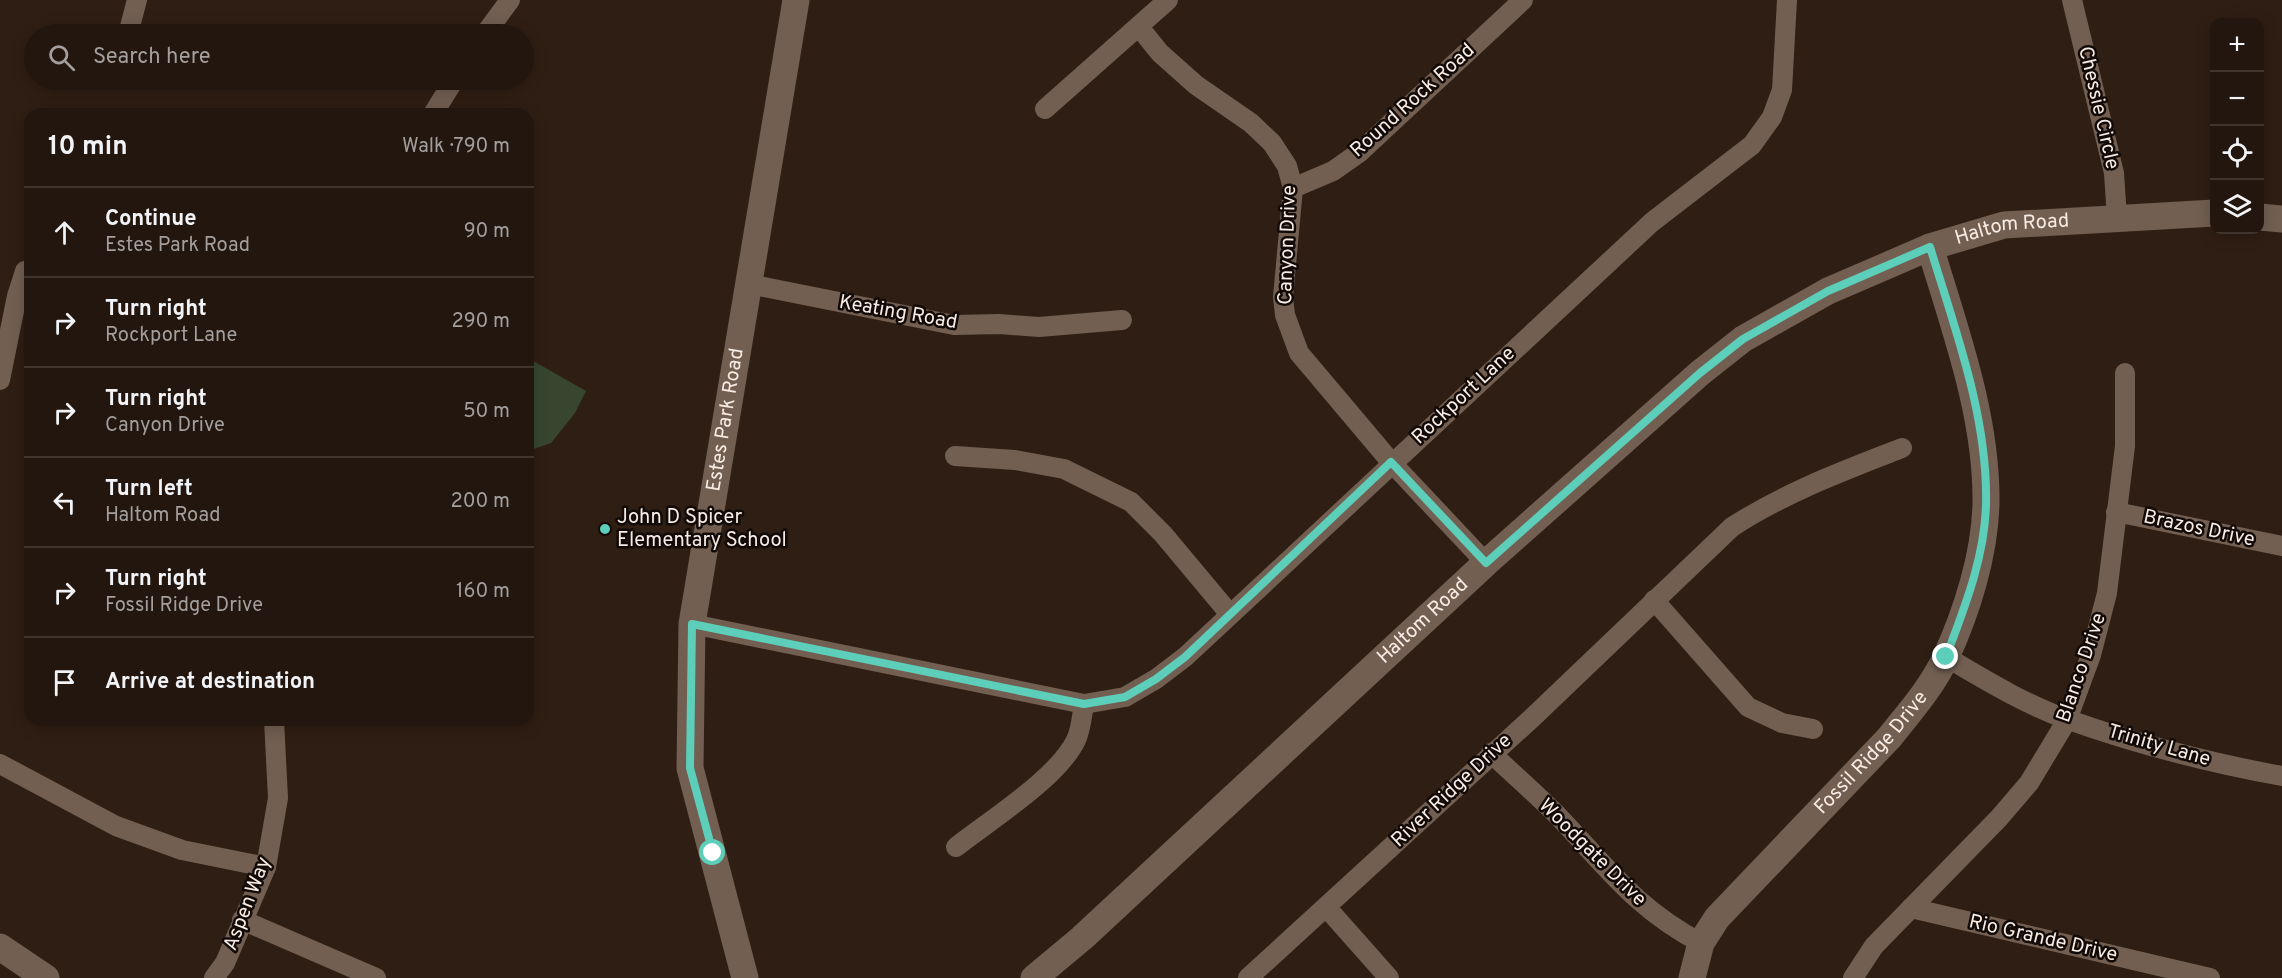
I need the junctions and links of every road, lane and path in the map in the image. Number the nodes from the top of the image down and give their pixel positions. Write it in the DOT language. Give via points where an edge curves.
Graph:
graph roads {
  1 [pos="137,0"];
  2 [pos="510,0"];
  3 [pos="796,0"];
  4 [pos="1168,0"];
  5 [pos="1523,0"];
  6 [pos="1787,0"];
  7 [pos="2072,0"];
  8 [pos="131,24"];
  9 [pos="492,24"];
  10 [pos="1139,27"];
  11 [pos="448,90"];
  12 [pos="437,108"];
  13 [pos="1045,110"];
  14 [pos="1293,188"];
  15 [pos="2210,213"];
  16 [pos="2264,217"];
  17 [pos="2117,218"];
  18 [pos="2282,219"];
  19 [pos="1930,247"];
  20 [pos="24,274"];
  21 [pos="748,284"];
  22 [pos="1122,320"];
  23 [pos="2125,373"];
  24 [pos="0,380"];
  25 [pos="1902,448"];
  26 [pos="955,456"];
  27 [pos="1391,462"];
  28 [pos="2116,512"];
  29 [pos="2282,546"];
  30 [pos="1486,563"];
  31 [pos="1654,600"];
  32 [pos="1229,613"];
  33 [pos="692,624"];
  34 [pos="1946,657"];
  35 [pos="1084,704"];
  36 [pos="2067,720"];
  37 [pos="274,726"];
  38 [pos="1813,729"];
  39 [pos="1491,753"];
  40 [pos="0,764"];
  41 [pos="2282,776"];
  42 [pos="956,847"];
  43 [pos="266,867"];
  44 [pos="1327,908"];
  45 [pos="1911,908"];
  46 [pos="242,920"];
  47 [pos="1701,943"];
  48 [pos="0,947"];
  49 [pos="46,978"];
  50 [pos="214,978"];
  51 [pos="376,978"];
  52 [pos="745,978"];
  53 [pos="1034,978"];
  54 [pos="1248,978"];
  55 [pos="1389,978"];
  56 [pos="1692,978"];
  57 [pos="1853,978"];
  58 [pos="2210,978"];
  1 -- 8 [label="street"];
  2 -- 9 [label="street"];
  3 -- 21 [label="street, Estes Park Road"];
  4 -- 10 [label="street"];
  5 -- 14 [label="street, Round Rock Road" via="1360,152 1334,171"];
  6 -- 27 [label="street, Rockport Lane" via="1782,90 1772,117 1752,146 1652,222"];
  7 -- 17 [label="street, Chessie Circle" via="2114,173"];
  10 -- 13 [label="street"];
  10 -- 14 [label="street, Canyon Drive" via="1160,53 1196,85 1251,123 1272,143 1287,166"];
  11 -- 12 [label="street"];
  14 -- 27 [label="street, Canyon Drive" via="1283,297 1291,335 1309,368"];
  15 -- 17 [label="street, Haltom Road"];
  16 -- 18 [label="street"];
  17 -- 19 [label="street, Haltom Road" via="2004,225"];
  19 -- 30 [label="street, Haltom Road" via="1828,291 1743,339"];
  19 -- 34 [label="street, Fossil Ridge Drive" via="1980,429 1986,505 1974,575"];
  20 -- 24 [label="street"];
  21 -- 22 [label="street, Keating Road" via="954,325 1039,327"];
  21 -- 33 [label="street, Estes Park Road"];
  23 -- 28 [label="street, Blanco Drive" via="2125,446"];
  25 -- 31 [label="street, River Ridge Drive" via="1805,485 1766,505 1732,527"];
  26 -- 32 [label="street" via="1015,460 1064,469 1131,502"];
  27 -- 30 [label="street, Canyon Drive"];
  27 -- 32 [label="street, Rockport Lane"];
  28 -- 29 [label="street, Brazos Drive"];
  28 -- 36 [label="street, Blanco Drive" via="2100,625"];
  30 -- 53 [label="street, Haltom Road"];
  31 -- 38 [label="street" via="1748,707 1782,723"];
  31 -- 39 [label="street, River Ridge Drive"];
  32 -- 35 [label="street, Rockport Lane" via="1185,657 1156,679 1125,697"];
  33 -- 35 [label="street, Rockport Lane"];
  33 -- 52 [label="street, Estes Park Road" via="690,768"];
  34 -- 36 [label="street, Trinity Lane" via="1993,685"];
  34 -- 47 [label="street, Fossil Ridge Drive" via="1889,738 1717,918"];
  35 -- 42 [label="street" via="1076,739 1060,761 1037,785"];
  36 -- 41 [label="street, Trinity Lane" via="2186,755"];
  36 -- 45 [label="street, Blanco Drive" via="2029,783"];
  37 -- 43 [label="street, Aspen Way" via="278,798"];
  39 -- 44 [label="street, River Ridge Drive"];
  39 -- 47 [label="street, Woodgate Drive" via="1558,816 1636,899 1670,927"];
  40 -- 43 [label="street" via="116,826 182,850"];
  43 -- 46 [label="street, Aspen Way"];
  44 -- 54 [label="street, River Ridge Drive"];
  44 -- 55 [label="street"];
  45 -- 57 [label="street, Blanco Drive" via="1874,946"];
  45 -- 58 [label="street, Rio Grande Drive"];
  46 -- 50 [label="street, Aspen Way" via="225,963"];
  46 -- 51 [label="street"];
  47 -- 56 [label="street, Fossil Ridge Drive"];
  48 -- 49 [label="street"];
}
